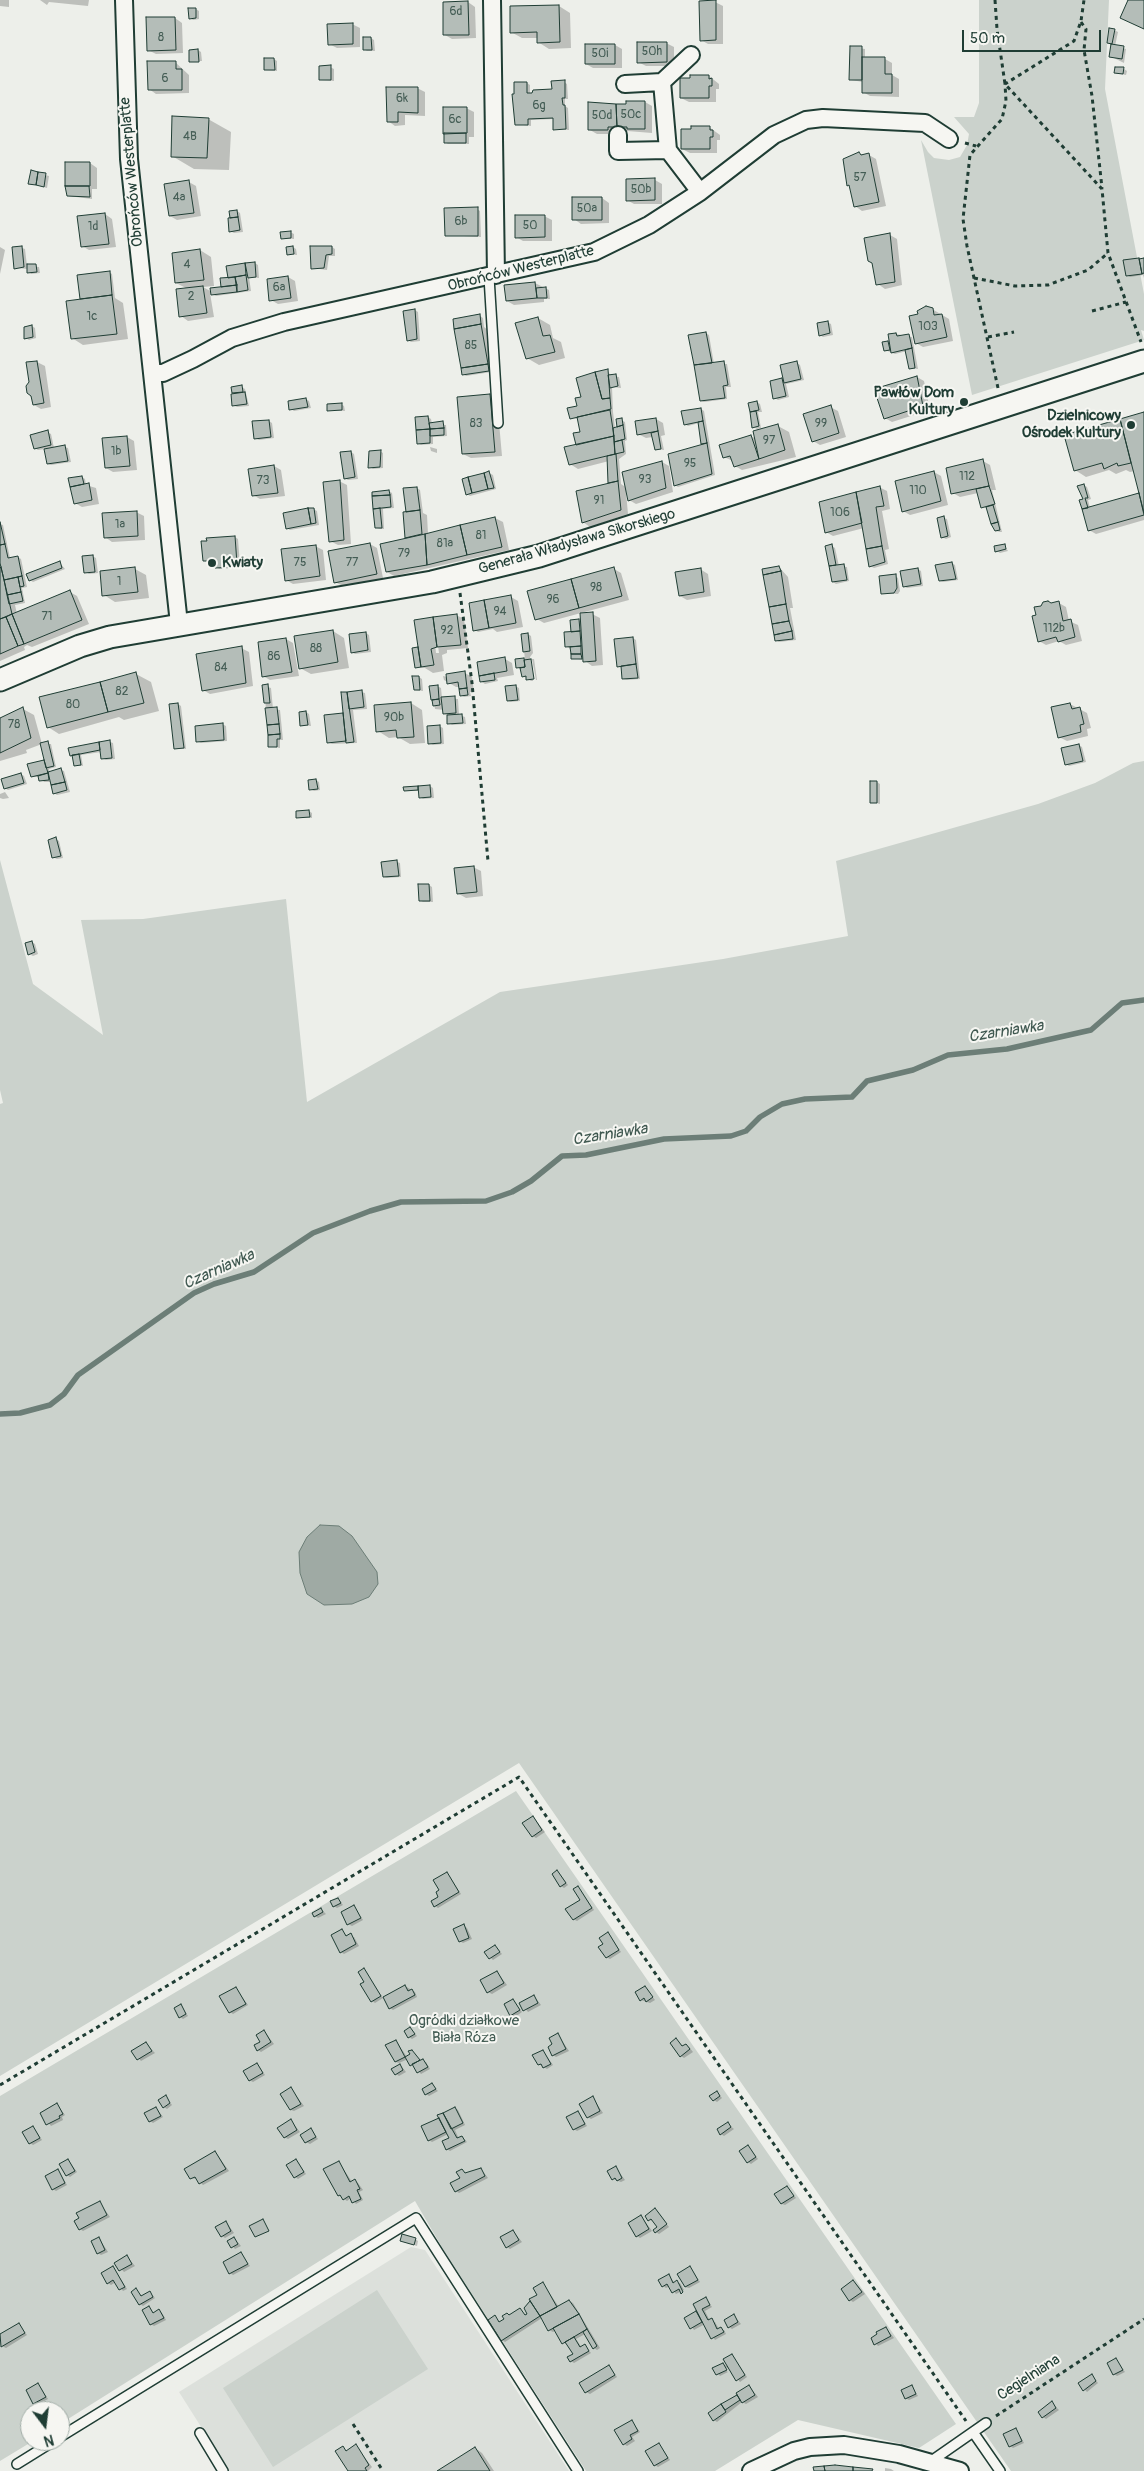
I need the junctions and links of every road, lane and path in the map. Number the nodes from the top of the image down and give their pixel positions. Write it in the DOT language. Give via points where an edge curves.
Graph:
graph roads {
  1 [pos="124,0"];
  2 [pos="492,0"];
  3 [pos="995,0"];
  4 [pos="1084,0"];
  5 [pos="1081,21"];
  6 [pos="691,56"];
  7 [pos="662,82"];
  8 [pos="626,84"];
  9 [pos="1005,84"];
  10 [pos="618,135"];
  11 [pos="949,139"];
  12 [pos="668,150"];
  13 [pos="1102,189"];
  14 [pos="700,192"];
  15 [pos="1108,253"];
  16 [pos="492,276"];
  17 [pos="974,278"];
  18 [pos="1126,302"];
  19 [pos="1092,311"];
  20 [pos="1014,332"];
  21 [pos="988,337"];
  22 [pos="1143,354"];
  23 [pos="154,373"];
  24 [pos="999,391"];
  25 [pos="498,423"];
  26 [pos="458,576"];
  27 [pos="179,624"];
  28 [pos="0,680"];
  29 [pos="488,861"];
  30 [pos="0,2085"];
  31 [pos="1144,2318"];
  32 [pos="986,2423"];
  33 [pos="353,2424"];
  34 [pos="70,2431"];
  35 [pos="973,2432"];
  36 [pos="200,2433"];
  37 [pos="38,2451"];
  38 [pos="930,2462"];
  39 [pos="17,2464"];
  40 [pos="224,2471"];
  41 [pos="382,2471"];
  42 [pos="578,2471"];
  43 [pos="751,2471"];
  44 [pos="960,2471"];
  45 [pos="1000,2471"];
  1 -- 23 [label="street, Obrońców Westerplatte" via="128,159"];
  2 -- 16 [label="street"];
  3 -- 9 [label="path"];
  4 -- 5 [label="path"];
  5 -- 9 [label="path" via="1074,41"];
  5 -- 13 [label="path" via="1086,29 1084,50"];
  6 -- 7 [label="street"];
  7 -- 8 [label="street"];
  7 -- 12 [label="street"];
  9 -- 13 [label="path"];
  9 -- 17 [label="path" via="1002,120 970,155 963,219"];
  10 -- 12 [label="street" via="618,151"];
  11 -- 14 [label="street, Obrońców Westerplatte" via="925,123 806,120 774,135"];
  12 -- 14 [label="street"];
  13 -- 15 [label="path"];
  14 -- 16 [label="street, Obrońców Westerplatte" via="649,226 594,252"];
  15 -- 17 [label="path" via="1088,270 1048,285 1015,286"];
  15 -- 18 [label="path"];
  16 -- 23 [label="street, Obrońców Westerplatte" via="284,322 232,338 193,360 163,373"];
  16 -- 25 [label="lane"];
  17 -- 21 [label="path"];
  18 -- 19 [label="path"];
  18 -- 22 [label="path"];
  20 -- 21 [label="path"];
  21 -- 24 [label="path"];
  22 -- 26 [label="street, Generała Władysława Sikorskiego" via="581,544"];
  23 -- 27 [label="street, Obrońców Westerplatte"];
  26 -- 27 [label="street, Generała Władysława Sikorskiego" via="358,596"];
  26 -- 29 [label="path" via="472,683"];
  27 -- 28 [label="street, Generała Władysława Sikorskiego" via="80,646"];
  30 -- 35 [label="path" via="519,1777"];
  31 -- 32 [label="path, Cegielniana"];
  32 -- 35 [label="lane"];
  33 -- 41 [label="path"];
  34 -- 42 [label="lane" via="416,2218"];
  35 -- 38 [label="lane"];
  35 -- 45 [label="lane"];
  36 -- 40 [label="lane"];
  37 -- 39 [label="lane"];
  38 -- 43 [label="street" via="869,2448 827,2445 794,2451"];
  38 -- 44 [label="street"];
}
